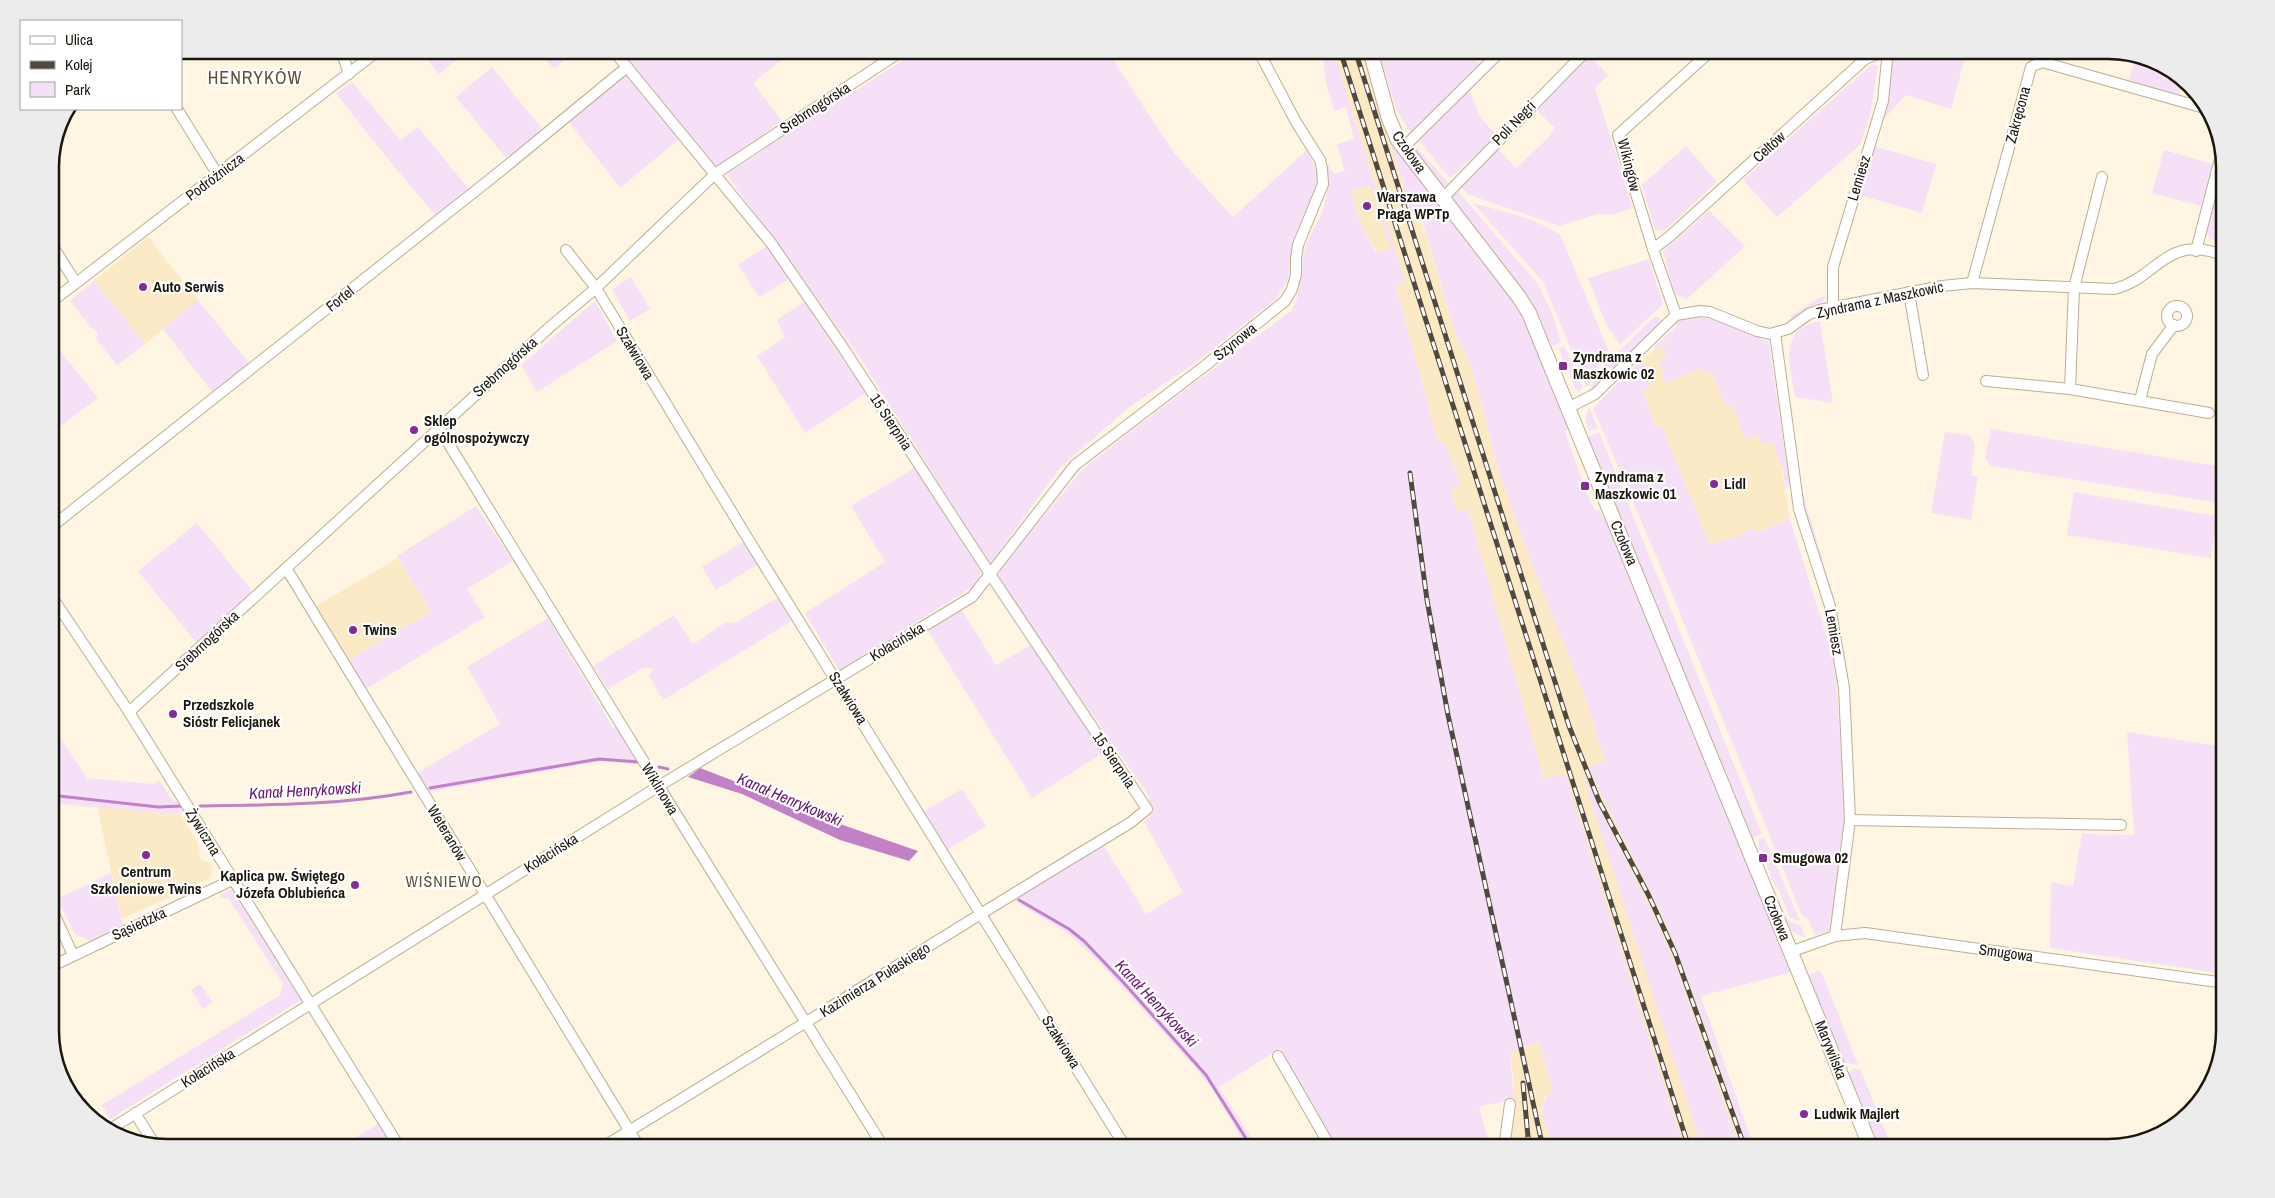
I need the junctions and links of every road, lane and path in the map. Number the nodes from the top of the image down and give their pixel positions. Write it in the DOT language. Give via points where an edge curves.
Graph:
graph roads {
  1 [pos="343,59"];
  2 [pos="368,59"];
  3 [pos="620,59"];
  4 [pos="889,59"];
  5 [pos="1263,59"];
  6 [pos="1372,59"];
  7 [pos="1493,59"];
  8 [pos="1578,59"];
  9 [pos="1702,59"];
  10 [pos="1865,59"];
  11 [pos="1887,59"];
  12 [pos="627,67"];
  13 [pos="349,74"];
  14 [pos="2197,106"];
  15 [pos="178,110"];
  16 [pos="1403,148"];
  17 [pos="715,174"];
  18 [pos="2216,174"];
  19 [pos="218,176"];
  20 [pos="2102,177"];
  21 [pos="1443,198"];
  22 [pos="1653,249"];
  23 [pos="566,250"];
  24 [pos="2196,251"];
  25 [pos="2216,253"];
  26 [pos="59,256"];
  27 [pos="76,283"];
  28 [pos="1972,283"];
  29 [pos="596,288"];
  30 [pos="2074,288"];
  31 [pos="1909,292"];
  32 [pos="59,296"];
  33 [pos="1833,307"];
  34 [pos="1676,315"];
  35 [pos="2174,325"];
  36 [pos="1774,333"];
  37 [pos="1923,375"];
  38 [pos="1986,381"];
  39 [pos="2070,389"];
  40 [pos="2140,400"];
  41 [pos="1568,408"];
  42 [pos="2209,413"];
  43 [pos="439,428"];
  44 [pos="59,521"];
  45 [pos="286,568"];
  46 [pos="990,574"];
  47 [pos="59,607"];
  48 [pos="836,679"];
  49 [pos="129,712"];
  50 [pos="659,786"];
  51 [pos="1147,810"];
  52 [pos="1850,820"];
  53 [pos="2122,825"];
  54 [pos="232,880"];
  55 [pos="485,894"];
  56 [pos="981,912"];
  57 [pos="59,925"];
  58 [pos="1835,936"];
  59 [pos="1790,952"];
  60 [pos="73,955"];
  61 [pos="59,962"];
  62 [pos="2216,982"];
  63 [pos="310,1005"];
  64 [pos="806,1023"];
  65 [pos="1278,1056"];
  66 [pos="1510,1104"];
  67 [pos="135,1113"];
  68 [pos="115,1126"];
  69 [pos="629,1131"];
  70 [pos="150,1138"];
  71 [pos="394,1139"];
  72 [pos="616,1139"];
  73 [pos="634,1139"];
  74 [pos="878,1139"];
  75 [pos="1120,1139"];
  76 [pos="1327,1139"];
  77 [pos="1505,1139"];
  78 [pos="1867,1139"];
  1 -- 13 [label="street"];
  2 -- 13 [label="street, Podróżnicza"];
  3 -- 12 [label="street, 15 Sierpnia"];
  4 -- 17 [label="street, Srebrnogórska"];
  5 -- 46 [label="street, Szynowa" via="1320,160 1322,169 1323,184 1298,245 1292,289 1285,301 1075,465"];
  6 -- 16 [label="street, Czołowa" via="1389,119"];
  7 -- 16 [label="street"];
  8 -- 21 [label="street, Poli Negri"];
  9 -- 22 [label="street, Wikingów" via="1618,134"];
  10 -- 22 [label="street, Celtów"];
  11 -- 33 [label="street, Lemiesz" via="1883,101 1833,267"];
  12 -- 17 [label="street, 15 Sierpnia"];
  12 -- 44 [label="street, Fortel"];
  13 -- 19 [label="street, Podróżnicza"];
  14 -- 28 [label="street, Zakręcona" via="2042,62 2031,67"];
  15 -- 19 [label="street"];
  16 -- 21 [label="street, Czołowa"];
  17 -- 29 [label="street, Srebrnogórska"];
  17 -- 46 [label="street, 15 Sierpnia" via="771,243 844,349"];
  18 -- 24 [label="street"];
  19 -- 27 [label="street, Podróżnicza"];
  20 -- 30 [label="street"];
  21 -- 41 [label="street, Czołowa" via="1523,304"];
  22 -- 34 [label="street, Wikingów"];
  23 -- 29 [label="street, Szałwiowa"];
  24 -- 25 [label="street, Zyndrama z Maszkowic"];
  24 -- 30 [label="street, Zyndrama z Maszkowic" via="2168,255 2124,287"];
  26 -- 27 [label="street"];
  27 -- 32 [label="street, Podróżnicza"];
  28 -- 30 [label="street, Zyndrama z Maszkowic"];
  28 -- 31 [label="street, Zyndrama z Maszkowic"];
  29 -- 43 [label="street, Srebrnogórska"];
  29 -- 48 [label="street, Szałwiowa"];
  30 -- 39 [label="street"];
  31 -- 33 [label="street, Zyndrama z Maszkowic"];
  31 -- 37 [label="street"];
  33 -- 36 [label="street, Zyndrama z Maszkowic" via="1810,314 1788,329"];
  34 -- 36 [label="street" via="1710,312 1756,332"];
  34 -- 41 [label="street" via="1595,394"];
  35 -- 40 [label="street" via="2152,354"];
  36 -- 52 [label="street, Lemiesz" via="1799,509 1830,606 1844,688"];
  38 -- 39 [label="street"];
  39 -- 40 [label="street"];
  40 -- 42 [label="street"];
  41 -- 59 [label="street, Czołowa"];
  43 -- 45 [label="street, Srebrnogórska"];
  43 -- 50 [label="street, Wiklinowa"];
  45 -- 49 [label="street, Srebrnogórska"];
  45 -- 55 [label="street, Weteranów"];
  46 -- 48 [label="street, Kołacińska" via="972,597"];
  46 -- 51 [label="street, 15 Sierpnia"];
  47 -- 49 [label="street, Żywiczna"];
  48 -- 50 [label="street, Kołacińska"];
  48 -- 56 [label="street, Szałwiowa"];
  49 -- 54 [label="street, Żywiczna"];
  50 -- 55 [label="street, Kołacińska"];
  50 -- 64 [label="street, Wiklinowa"];
  51 -- 56 [label="street, Kazimierza Pułaskiego"];
  52 -- 53 [label="street"];
  52 -- 58 [label="street, Lemiesz"];
  54 -- 60 [label="street, Sąsiedzka"];
  54 -- 63 [label="street, Żywiczna"];
  55 -- 63 [label="street, Kołacińska"];
  55 -- 69 [label="street, Weteranów"];
  56 -- 64 [label="street, Kazimierza Pułaskiego"];
  56 -- 75 [label="street, Szałwiowa"];
  57 -- 60 [label="street"];
  58 -- 59 [label="street, Smugowa"];
  58 -- 62 [label="street, Smugowa" via="1865,932"];
  59 -- 78 [label="street, Marywilska"];
  60 -- 61 [label="street, Sąsiedzka"];
  63 -- 67 [label="street, Kołacińska"];
  63 -- 71 [label="street, Żywiczna"];
  64 -- 69 [label="street, Kazimierza Pułaskiego"];
  64 -- 74 [label="street, Wiklinowa"];
  65 -- 76 [label="street"];
  66 -- 77 [label="street"];
  67 -- 68 [label="street, Kołacińska"];
  67 -- 70 [label="street"];
  69 -- 72 [label="street, Kazimierza Pułaskiego"];
  69 -- 73 [label="street, Weteranów"];
}
